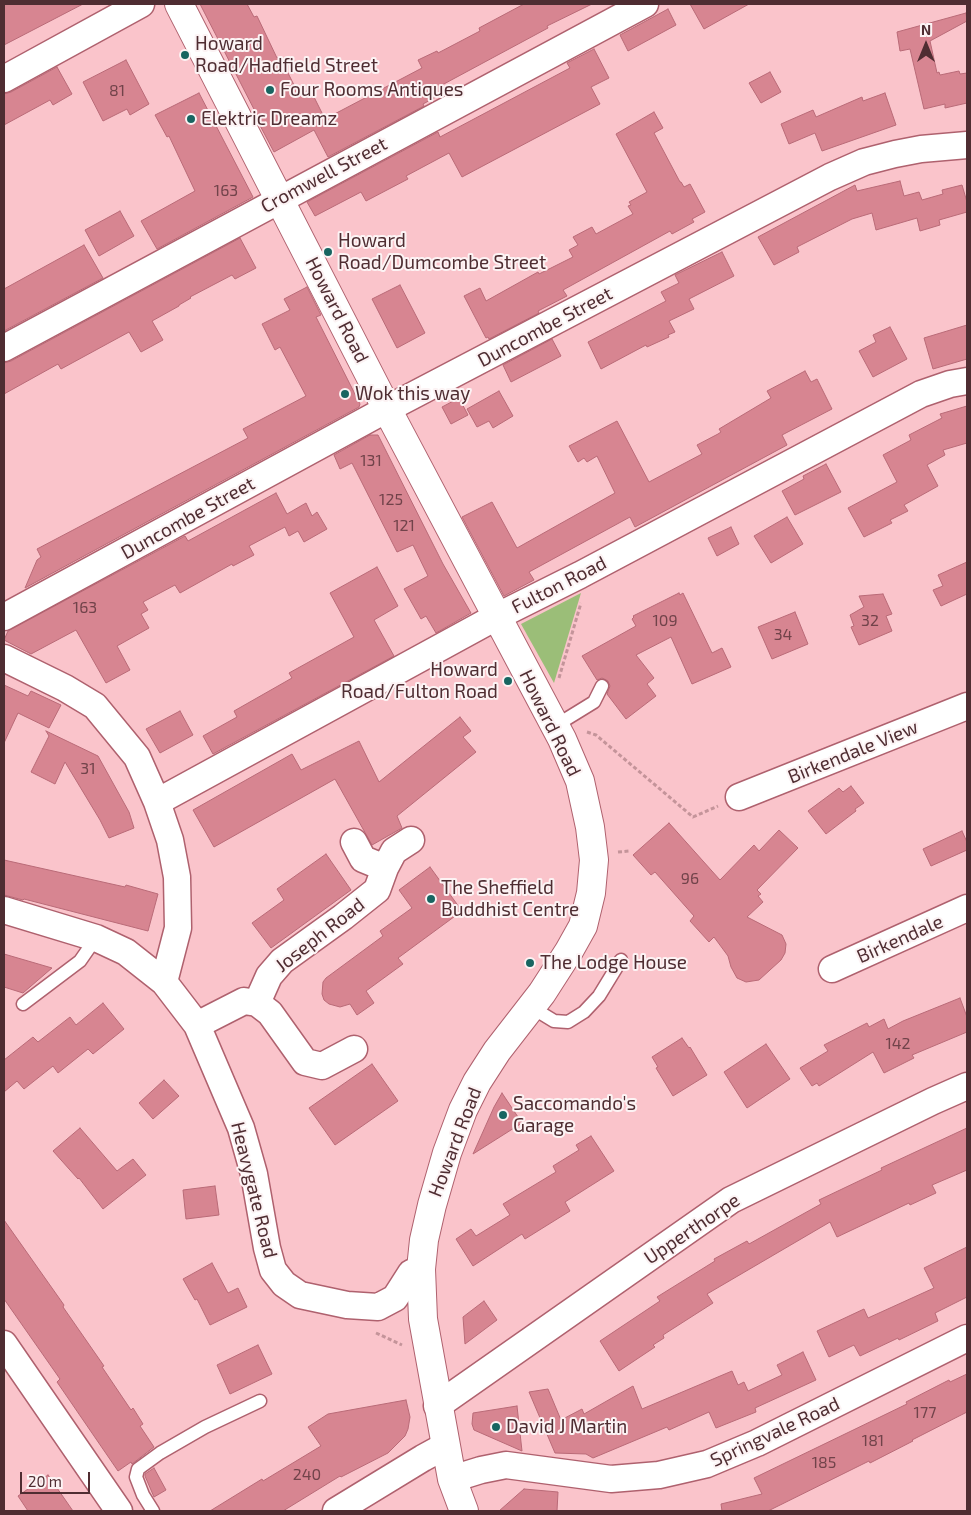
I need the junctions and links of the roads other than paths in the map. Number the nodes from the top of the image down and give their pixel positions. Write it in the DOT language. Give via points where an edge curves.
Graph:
graph roads {
  1 [pos="141,4"];
  2 [pos="179,4"];
  3 [pos="645,4"];
  4 [pos="4,79"];
  5 [pos="967,145"];
  6 [pos="280,199"];
  7 [pos="4,348"];
  8 [pos="967,381"];
  9 [pos="387,409"];
  10 [pos="496,617"];
  11 [pos="4,618"];
  12 [pos="4,658"];
  13 [pos="602,686"];
  14 [pos="967,706"];
  15 [pos="553,724"];
  16 [pos="739,797"];
  17 [pos="157,802"];
  18 [pos="411,840"];
  19 [pos="354,842"];
  20 [pos="385,868"];
  21 [pos="967,908"];
  22 [pos="4,910"];
  23 [pos="96,938"];
  24 [pos="621,960"];
  25 [pos="832,969"];
  26 [pos="164,982"];
  27 [pos="256,1003"];
  28 [pos="23,1004"];
  29 [pos="530,1007"];
  30 [pos="197,1025"];
  31 [pos="354,1049"];
  32 [pos="967,1086"];
  33 [pos="420,1269"];
  34 [pos="967,1338"];
  35 [pos="4,1344"];
  36 [pos="260,1401"];
  37 [pos="438,1406"];
  38 [pos="445,1446"];
  39 [pos="452,1478"];
  40 [pos="119,1511"];
  41 [pos="153,1511"];
  42 [pos="336,1511"];
  43 [pos="464,1511"];
  1 -- 4 [label="street"];
  2 -- 6 [label="street, Howard Road"];
  3 -- 6 [label="street, Cromwell Street"];
  5 -- 9 [label="street, Duncombe Street" via="896,154 864,162 830,177"];
  6 -- 7 [label="street, Cromwell Street"];
  6 -- 9 [label="street, Howard Road"];
  8 -- 10 [label="street, Fulton Road" via="921,394"];
  9 -- 10 [label="street, Howard Road"];
  9 -- 11 [label="street, Duncombe Street"];
  10 -- 15 [label="street, Howard Road"];
  10 -- 17 [label="street, Fulton Road"];
  12 -- 17 [label="street" via="95,706 137,757"];
  13 -- 15 [label="lane" via="594,702"];
  14 -- 16 [label="street, Birkendale View"];
  15 -- 29 [label="street, Howard Road" via="580,781 594,860 583,926"];
  17 -- 26 [label="street" via="170,840 176,877 178,928"];
  18 -- 20 [label="street, Joseph Road" via="394,851"];
  19 -- 20 [label="street" via="363,859"];
  20 -- 27 [label="street, Joseph Road" via="377,890 282,961 269,976"];
  21 -- 25 [label="street, Birkendale"];
  22 -- 23 [label="street, Heavygate Road"];
  23 -- 26 [label="street, Heavygate Road" via="126,952"];
  23 -- 28 [label="lane" via="80,961"];
  24 -- 29 [label="lane" via="594,1001 568,1022 554,1021"];
  26 -- 30 [label="street, Heavygate Road"];
  27 -- 30 [label="street" via="244,1001"];
  27 -- 31 [label="street" via="270,1013 305,1062 322,1066"];
  29 -- 33 [label="street, Howard Road" via="498,1050 463,1110 432,1205"];
  30 -- 33 [label="street, Heavygate Road" via="241,1128 254,1174 273,1270 284,1284 300,1295 378,1307 395,1298 411,1274"];
  32 -- 37 [label="street, Upperthorpe" via="731,1200"];
  33 -- 37 [label="street, Howard Road" via="426,1344"];
  34 -- 39 [label="street, Springvale Road" via="757,1444 707,1464 659,1475 611,1479 506,1465"];
  35 -- 40 [label="street"];
  36 -- 41 [label="lane" via="205,1427 138,1469 136,1477 142,1495"];
  37 -- 38 [label="street, Howard Road"];
  38 -- 39 [label="street, Howard Road"];
  38 -- 42 [label="street"];
  39 -- 43 [label="street, Howard Road"];
}
